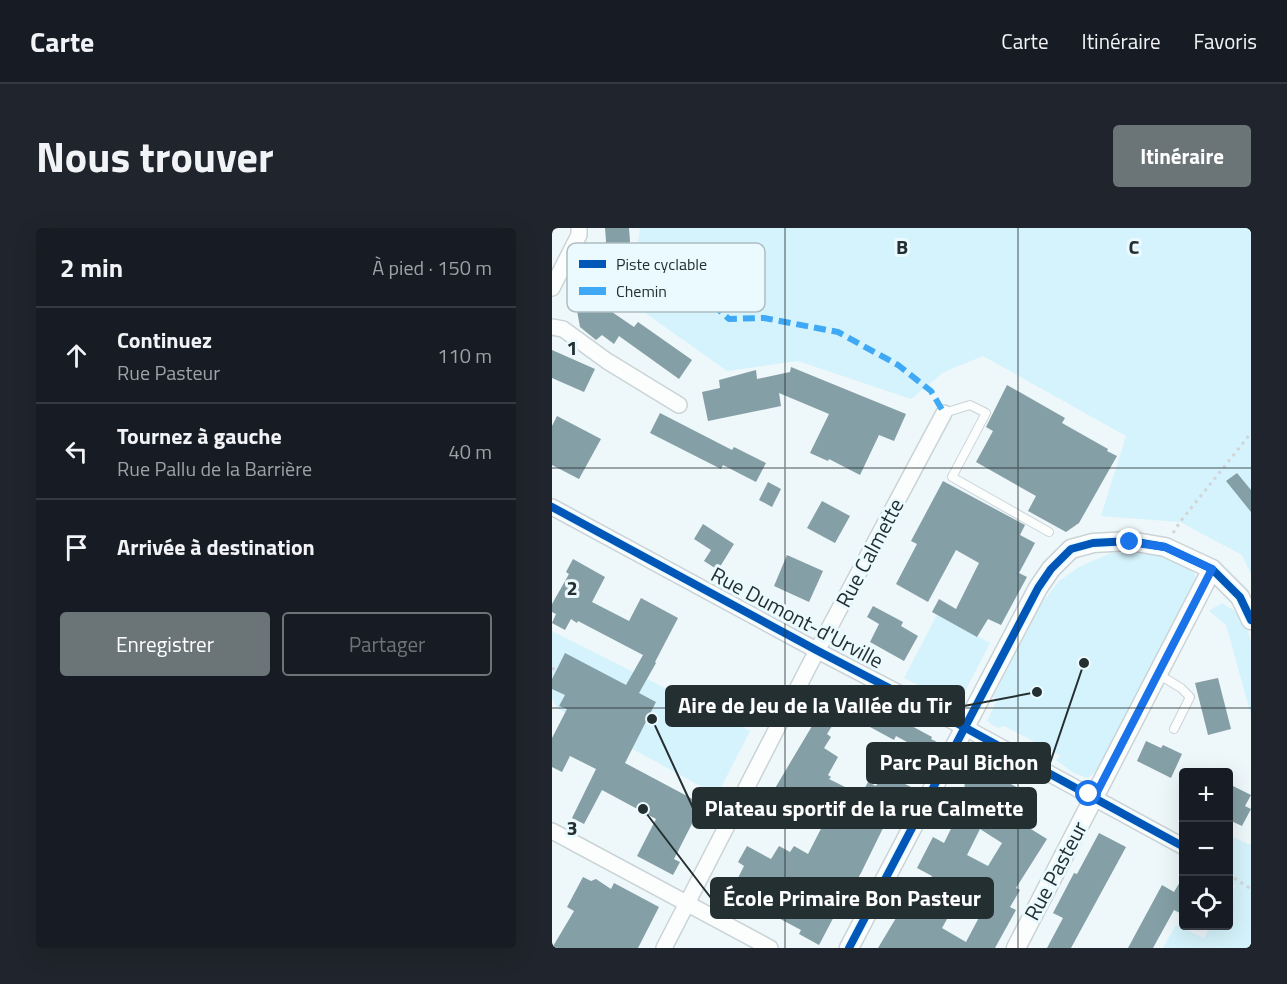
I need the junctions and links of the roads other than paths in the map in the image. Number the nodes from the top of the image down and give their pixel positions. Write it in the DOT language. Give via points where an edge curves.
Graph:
graph roads {
  1 [pos="579,228"];
  2 [pos="575,243"];
  3 [pos="567,259"];
  4 [pos="552,288"];
  5 [pos="552,327"];
  6 [pos="679,405"];
  7 [pos="944,413"];
  8 [pos="552,508"];
  9 [pos="1049,532"];
  10 [pos="1212,569"];
  11 [pos="1251,620"];
  12 [pos="818,651"];
  13 [pos="1158,674"];
  14 [pos="964,727"];
  15 [pos="1174,729"];
  16 [pos="1094,798"];
  17 [pos="552,831"];
  18 [pos="1179,844"];
  19 [pos="686,904"];
  20 [pos="664,948"];
  21 [pos="770,948"];
  22 [pos="849,948"];
  23 [pos="1016,948"];
  1 -- 2 [label="street"];
  3 -- 4 [label="street"];
  5 -- 6 [label="street" via="563,329"];
  7 -- 9 [label="lane" via="970,405 986,413 952,477"];
  7 -- 12 [label="street, Rue Calmette"];
  8 -- 12 [label="street, Rue Dumont-d'Urville"];
  10 -- 11 [label="street" via="1240,597"];
  10 -- 13 [label="street, Rue Pasteur"];
  10 -- 14 [label="street" via="1165,547 1130,542 1094,543 1071,549 1038,588"];
  12 -- 14 [label="street, Rue Dumont-d'Urville"];
  12 -- 19 [label="street, Rue Calmette"];
  13 -- 15 [label="lane" via="1190,697"];
  13 -- 16 [label="street, Rue Pasteur"];
  14 -- 16 [label="street, Rue Dumont-d'Urville"];
  14 -- 22 [label="street"];
  16 -- 18 [label="street, Rue Dumont-d'Urville"];
  16 -- 23 [label="street, Rue Pasteur"];
  17 -- 19 [label="street"];
  19 -- 20 [label="street, Rue Calmette"];
  19 -- 21 [label="street"];
}
